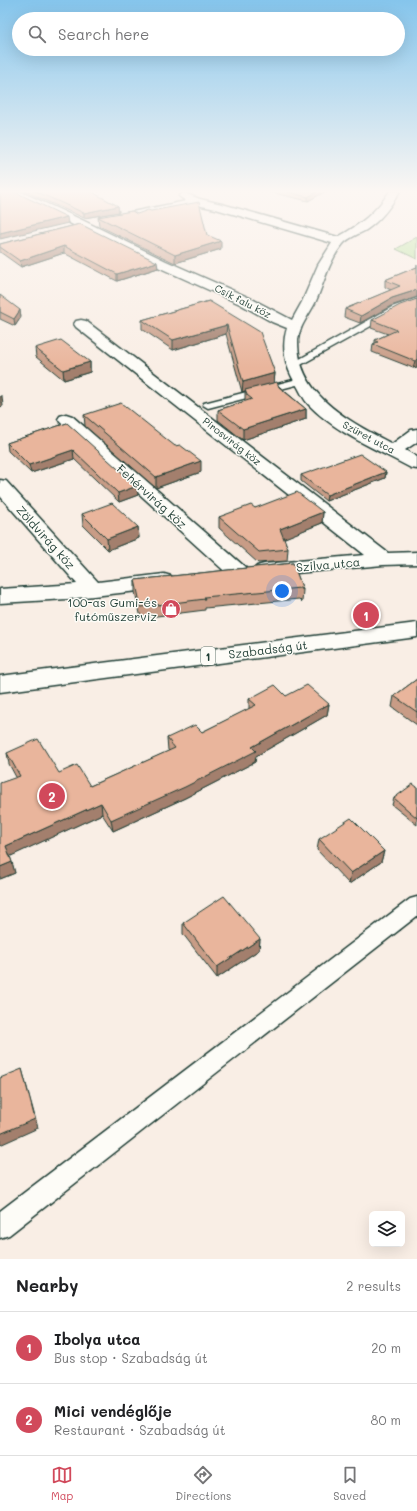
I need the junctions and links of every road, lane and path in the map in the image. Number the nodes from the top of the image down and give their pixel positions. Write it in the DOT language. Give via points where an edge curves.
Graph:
graph roads {
  1 [pos="134,250"];
  2 [pos="334,250"];
  3 [pos="417,301"];
  4 [pos="81,324"];
  5 [pos="295,326"];
  6 [pos="294,365"];
  7 [pos="301,382"];
  8 [pos="208,405"];
  9 [pos="66,419"];
  10 [pos="417,434"];
  11 [pos="394,450"];
  12 [pos="417,464"];
  13 [pos="0,486"];
  14 [pos="417,558"];
  15 [pos="383,559"];
  16 [pos="238,572"];
  17 [pos="215,575"];
  18 [pos="184,578"];
  19 [pos="93,589"];
  20 [pos="0,596"];
  21 [pos="417,630"];
  22 [pos="0,684"];
  23 [pos="417,905"];
  24 [pos="0,1226"];
  1 -- 5 [label="street, Csík falu köz"];
  2 -- 5 [label="street, Szüret utca"];
  3 -- 6 [label="lane" via="395,309"];
  4 -- 15 [label="street, Pirosvirág köz"];
  5 -- 6 [label="street, Szüret utca" via="291,339"];
  6 -- 7 [label="street, Szüret utca"];
  7 -- 8 [label="lane"];
  7 -- 11 [label="street, Szüret utca" via="314,401 342,424"];
  9 -- 16 [label="street, Fehérvirág köz"];
  10 -- 11 [label="street"];
  11 -- 12 [label="street, Szüret utca"];
  13 -- 19 [label="street, Zöldvirág köz"];
  14 -- 15 [label="street, Szilva utca"];
  15 -- 16 [label="street, Szilva utca"];
  16 -- 17 [label="street, Szilva utca"];
  18 -- 19 [label="street"];
  19 -- 20 [label="street"];
  21 -- 22 [label="street, Szabadság út / 1"];
  23 -- 24 [label="lane"];
}
